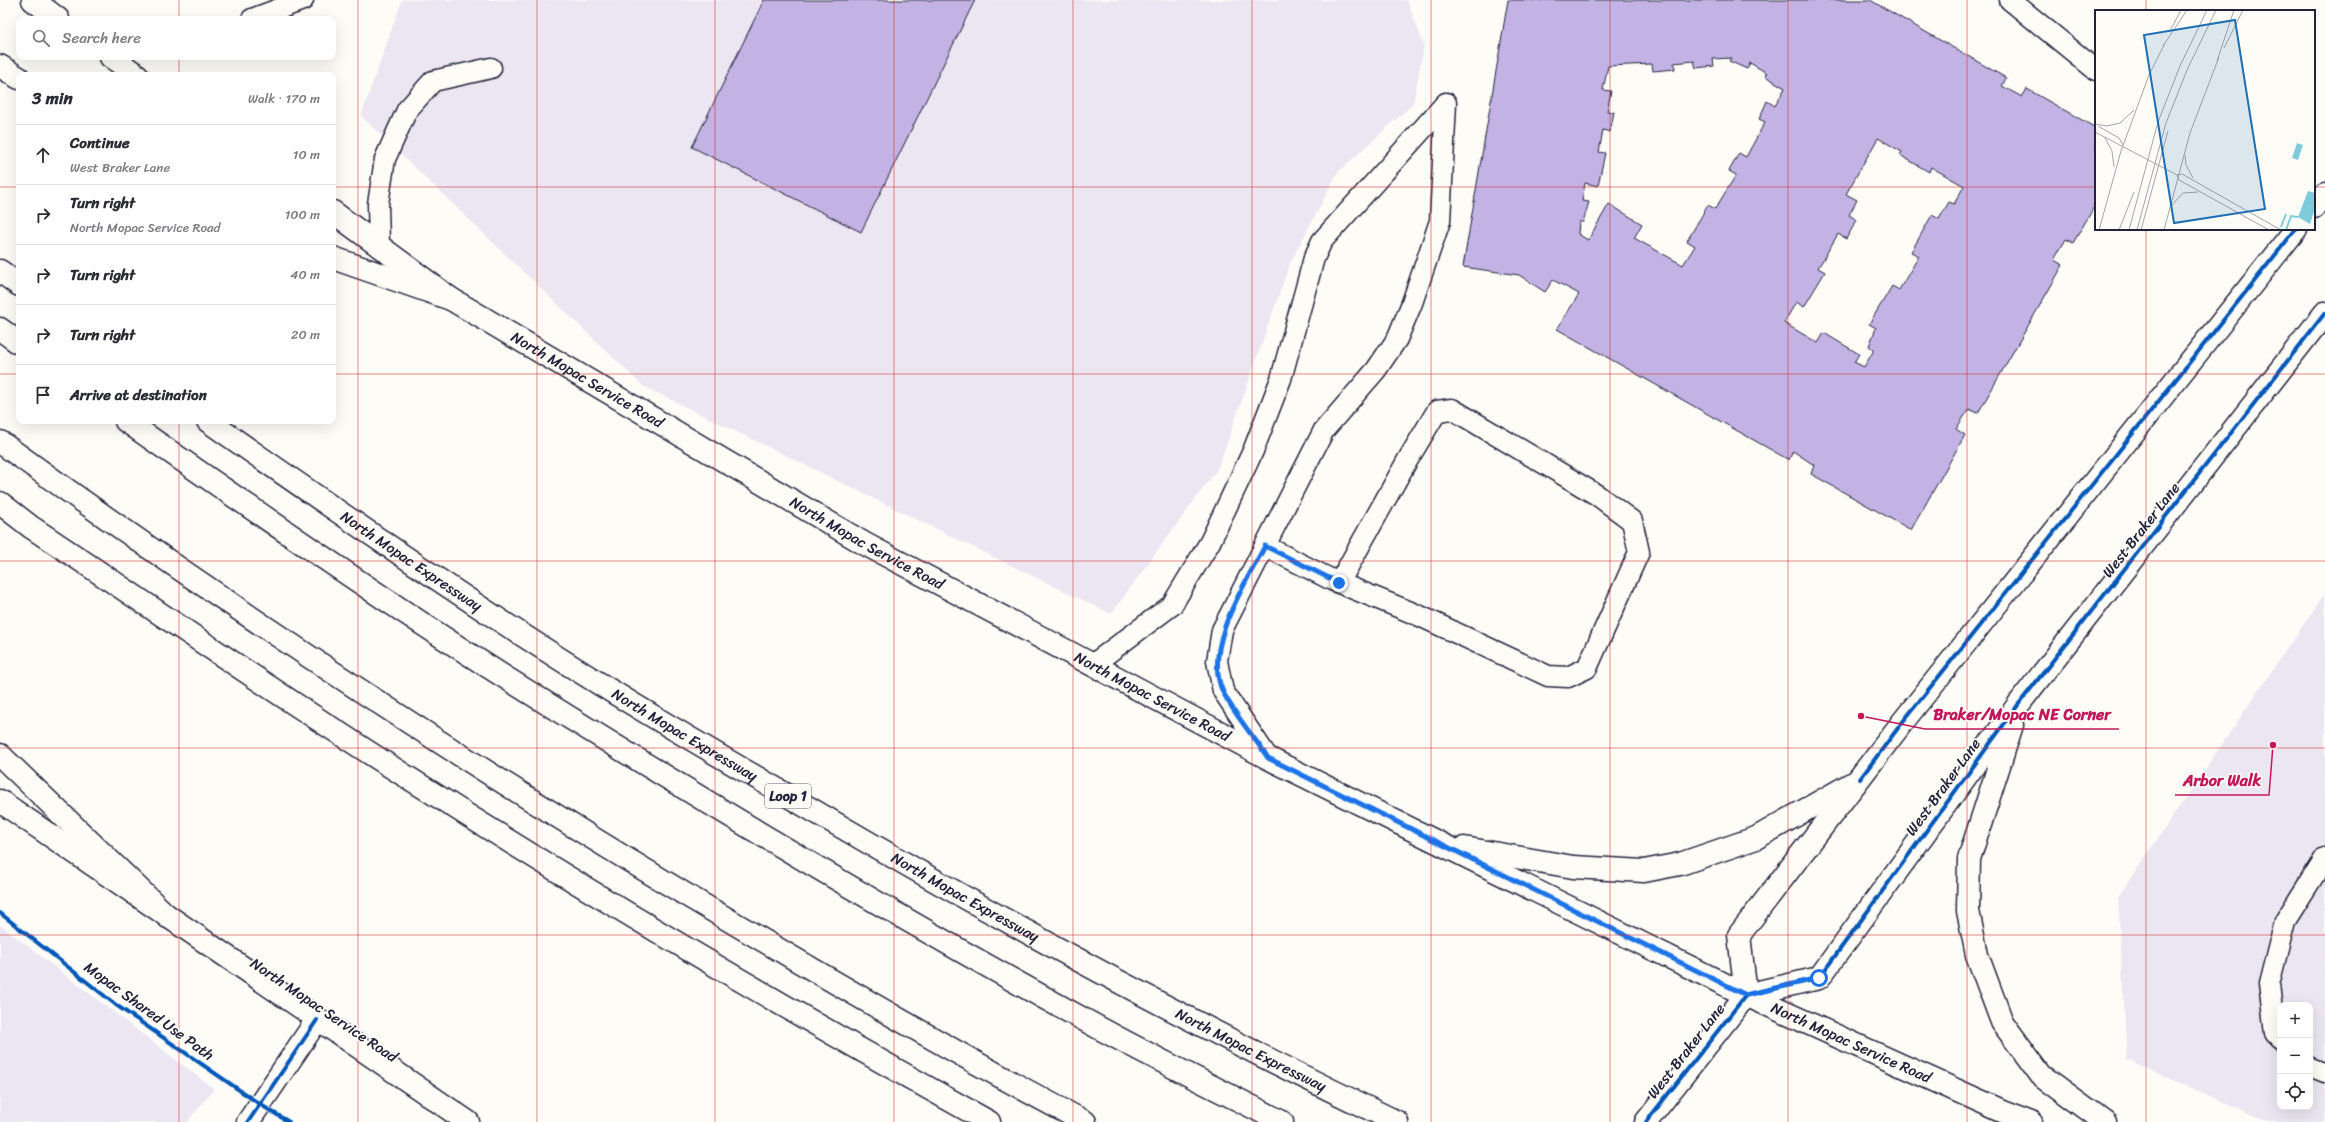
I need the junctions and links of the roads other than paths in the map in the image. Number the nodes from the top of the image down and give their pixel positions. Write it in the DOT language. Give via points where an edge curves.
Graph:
graph roads {
  1 [pos="33,0"];
  2 [pos="303,0"];
  3 [pos="2010,0"];
  4 [pos="54,16"];
  5 [pos="260,16"];
  6 [pos="115,60"];
  7 [pos="0,66"];
  8 [pos="491,68"];
  9 [pos="2095,69"];
  10 [pos="133,72"];
  11 [pos="16,76"];
  12 [pos="2325,194"];
  13 [pos="2315,206"];
  14 [pos="336,214"];
  15 [pos="2295,230"];
  16 [pos="379,244"];
  17 [pos="336,259"];
  18 [pos="0,271"];
  19 [pos="16,283"];
  20 [pos="451,298"];
  21 [pos="2325,313"];
  22 [pos="0,329"];
  23 [pos="16,341"];
  24 [pos="130,424"];
  25 [pos="212,424"];
  26 [pos="0,442"];
  27 [pos="0,503"];
  28 [pos="1265,546"];
  29 [pos="1339,583"];
  30 [pos="1092,665"];
  31 [pos="2018,705"];
  32 [pos="0,755"];
  33 [pos="1268,758"];
  34 [pos="1860,779"];
  35 [pos="0,801"];
  36 [pos="1439,843"];
  37 [pos="2325,858"];
  38 [pos="168,917"];
  39 [pos="1746,995"];
  40 [pos="317,1020"];
  41 [pos="2277,1035"];
  42 [pos="2313,1067"];
  43 [pos="2325,1072"];
  44 [pos="248,1122"];
  45 [pos="468,1122"];
  46 [pos="989,1122"];
  47 [pos="1085,1122"];
  48 [pos="1282,1122"];
  49 [pos="1397,1122"];
  50 [pos="1646,1122"];
  51 [pos="2031,1122"];
  52 [pos="2105,1122"];
  1 -- 4 [label="main road"];
  2 -- 5 [label="lane"];
  3 -- 9 [label="lane"];
  6 -- 10 [label="main road"];
  7 -- 11 [label="main road"];
  8 -- 16 [label="lane" via="433,81 407,110 385,159 378,204"];
  12 -- 13 [label="main road"];
  14 -- 16 [label="main road, North Mopac Service Road"];
  15 -- 34 [label="main road" via="1901,724"];
  16 -- 20 [label="main road, North Mopac Service Road"];
  17 -- 20 [label="main road"];
  18 -- 19 [label="main road"];
  20 -- 30 [label="main road, North Mopac Service Road" via="865,544"];
  21 -- 31 [label="main road, West Braker Lane"];
  22 -- 23 [label="main road"];
  24 -- 48 [label="main road" via="313,551 495,671 722,811 913,924 1103,1030"];
  25 -- 49 [label="main road, North Mopac Expressway / Loop 1" via="347,519 519,633 747,772 946,888 1125,986"];
  26 -- 47 [label="main road" via="269,631 449,749 656,877 858,996"];
  27 -- 46 [label="main road" via="421,786 770,999"];
  28 -- 29 [label="lane"];
  28 -- 30 [label="lane" via="1324,430 1383,360 1397,339 1412,303 1440,222 1446,103 1322,241 1310,272 1281,379 1253,450 1210,542 1172,605"];
  28 -- 33 [label="lane" via="1222,630 1218,661 1223,691"];
  29 -- 29 [label="lane" via="1420,616 1548,676 1568,677 1587,668 1639,552 1632,521 1597,494 1452,409 1438,411"];
  30 -- 33 [label="main road, North Mopac Service Road"];
  31 -- 39 [label="main road, West Braker Lane" via="1819,978"];
  31 -- 52 [label="main road" via="1969,859 1968,910 1977,955 2002,1022 2041,1075"];
  32 -- 38 [label="main road"];
  33 -- 36 [label="main road, North Mopac Service Road"];
  34 -- 36 [label="main road" via="1756,838 1680,864 1644,871 1573,867"];
  34 -- 39 [label="main road" via="1740,935"];
  35 -- 38 [label="main road, North Mopac Service Road"];
  36 -- 39 [label="main road, North Mopac Service Road"];
  37 -- 41 [label="lane" via="2285,920 2269,984"];
  38 -- 40 [label="main road, North Mopac Service Road"];
  39 -- 50 [label="main road, West Braker Lane"];
  39 -- 51 [label="main road, North Mopac Service Road"];
  40 -- 44 [label="main road"];
  40 -- 45 [label="main road, North Mopac Service Road"];
  42 -- 43 [label="lane"];
}
